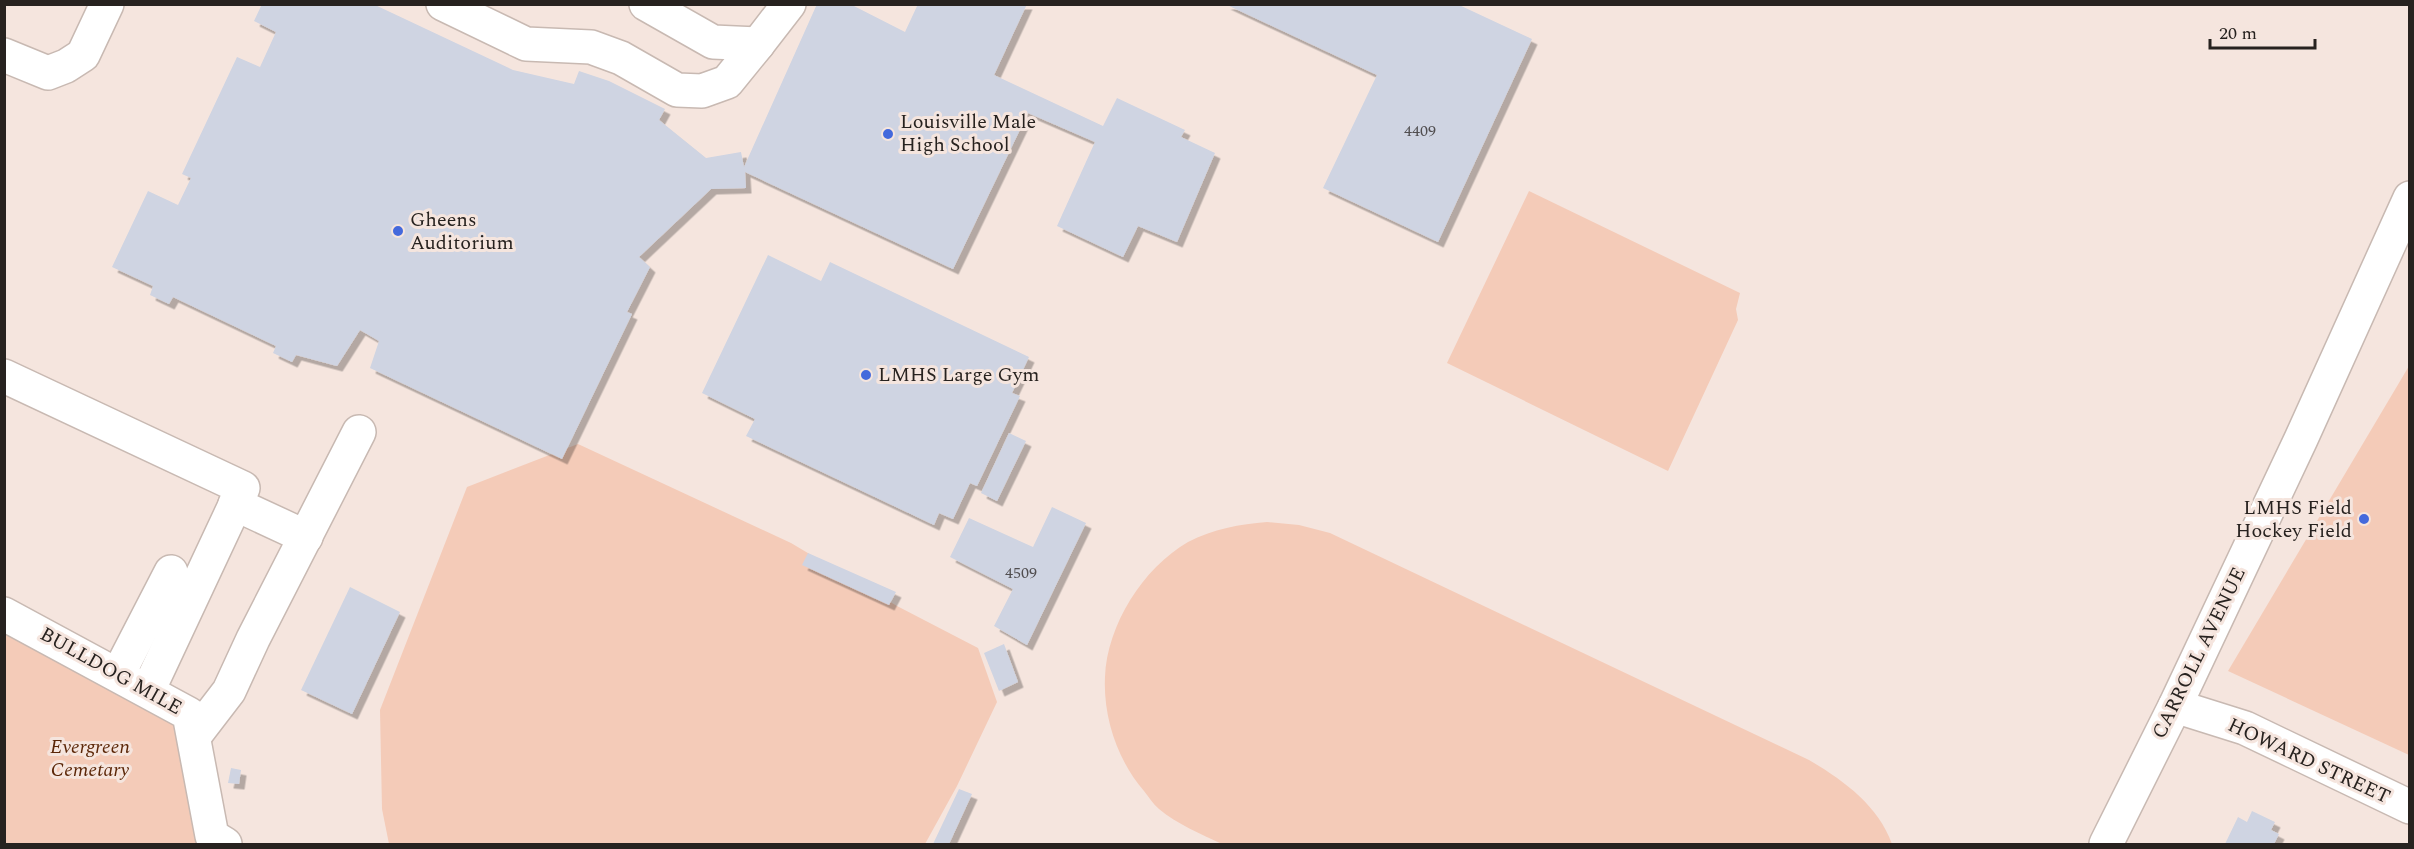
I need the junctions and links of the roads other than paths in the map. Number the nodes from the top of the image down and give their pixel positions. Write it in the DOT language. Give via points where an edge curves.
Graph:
graph roads {
  1 [pos="106,4"];
  2 [pos="443,4"];
  3 [pos="646,4"];
  4 [pos="789,4"];
  5 [pos="758,44"];
  6 [pos="4,55"];
  7 [pos="2409,198"];
  8 [pos="4,376"];
  9 [pos="359,432"];
  10 [pos="235,504"];
  11 [pos="306,537"];
  12 [pos="171,572"];
  13 [pos="4,603"];
  14 [pos="4,614"];
  15 [pos="125,661"];
  16 [pos="154,678"];
  17 [pos="2175,706"];
  18 [pos="193,724"];
  19 [pos="2409,807"];
  20 [pos="218,840"];
  21 [pos="2106,844"];
  1 -- 6 [label="street" via="83,55 66,66 48,73"];
  2 -- 5 [label="street" via="526,44 591,47 621,58 677,90 702,92 727,82"];
  3 -- 5 [label="street" via="713,42"];
  4 -- 5 [label="street"];
  7 -- 17 [label="street, CARROLL AVENUE"];
  8 -- 10 [label="street" via="243,488"];
  9 -- 11 [label="street"];
  10 -- 11 [label="street"];
  10 -- 16 [label="street"];
  11 -- 18 [label="street" via="229,691"];
  12 -- 15 [label="street"];
  13 -- 15 [label="street"];
  14 -- 18 [label="street, BULLDOG MILE"];
  15 -- 16 [label="street"];
  16 -- 18 [label="street" via="186,704"];
  17 -- 19 [label="street, HOWARD STREET" via="2245,728"];
  17 -- 21 [label="street, CARROLL AVENUE"];
  18 -- 20 [label="street, BULLDOG MILE"];
}
